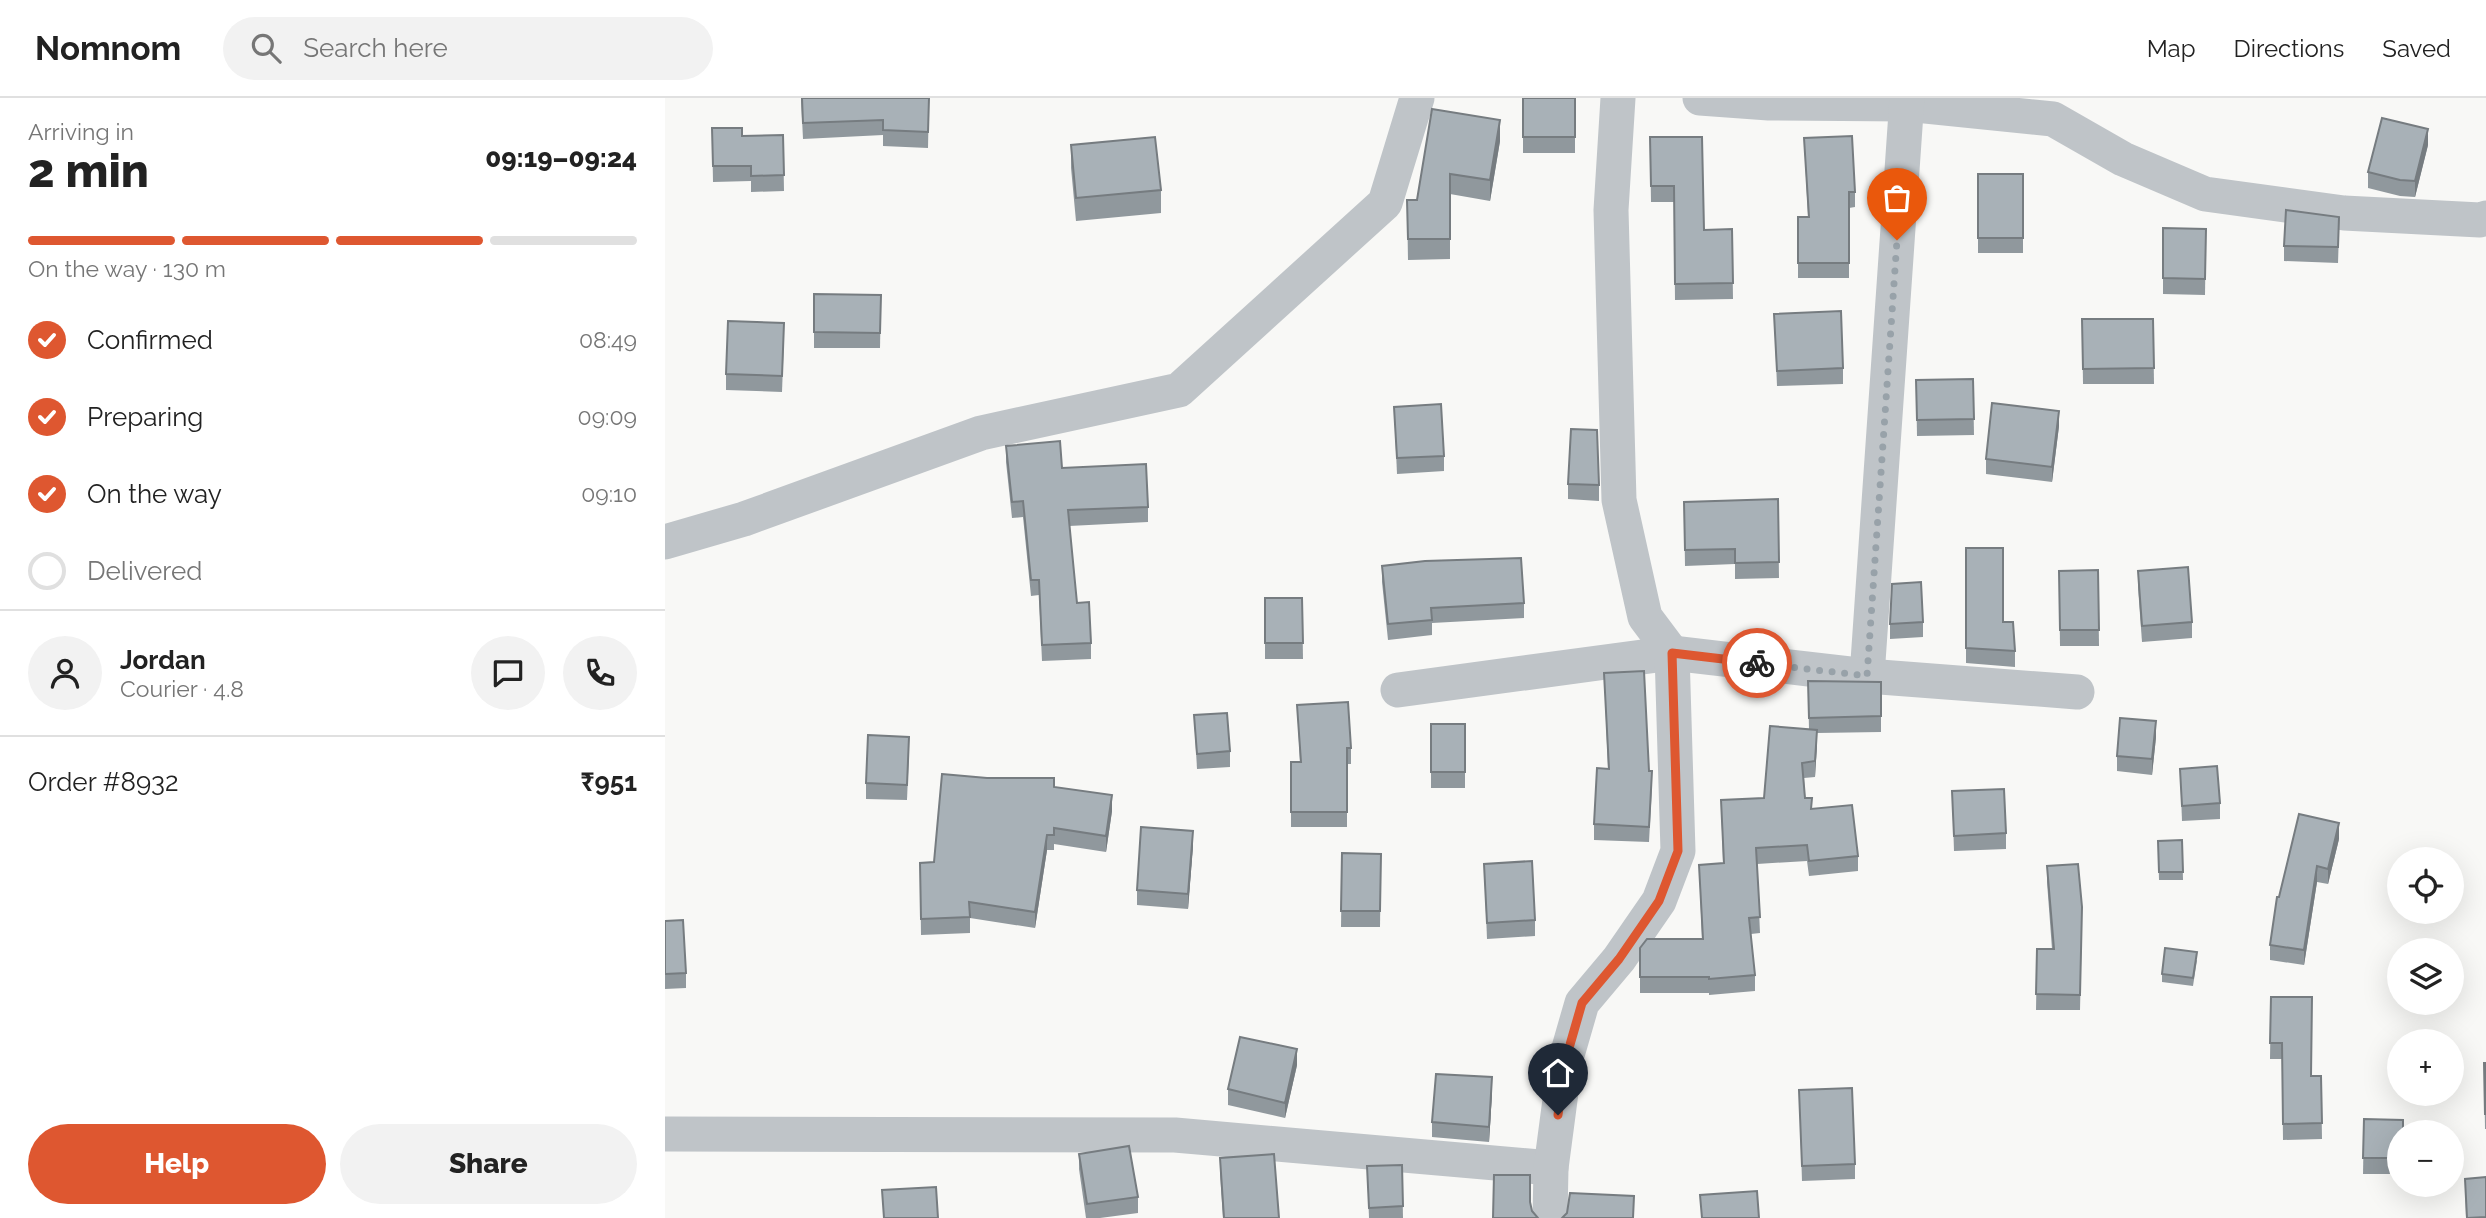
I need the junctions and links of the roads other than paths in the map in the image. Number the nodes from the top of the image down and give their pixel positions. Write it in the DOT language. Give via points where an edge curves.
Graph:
graph roads {
  1 [pos="1417,98"];
  2 [pos="1618,98"];
  3 [pos="1700,98"];
  4 [pos="1907,101"];
  5 [pos="2486,218"];
  6 [pos="665,542"];
  7 [pos="1672,653"];
  8 [pos="1867,676"];
  9 [pos="1398,690"];
  10 [pos="2077,692"];
  11 [pos="665,1134"];
  12 [pos="1551,1168"];
  13 [pos="1550,1218"];
  1 -- 6 [label="street" via="1385,203 1179,390 981,433 744,519"];
  2 -- 7 [label="street" via="1611,210 1619,500 1645,617"];
  3 -- 4 [label="street" via="1769,103"];
  4 -- 5 [label="street" via="2053,119 2123,159 2205,194 2344,213"];
  4 -- 8 [label="street"];
  7 -- 8 [label="street"];
  7 -- 9 [label="street"];
  7 -- 12 [label="street" via="1678,851 1659,901 1582,1003 1565,1062"];
  8 -- 10 [label="street"];
  11 -- 12 [label="street" via="1175,1135"];
  12 -- 13 [label="street"];
}
